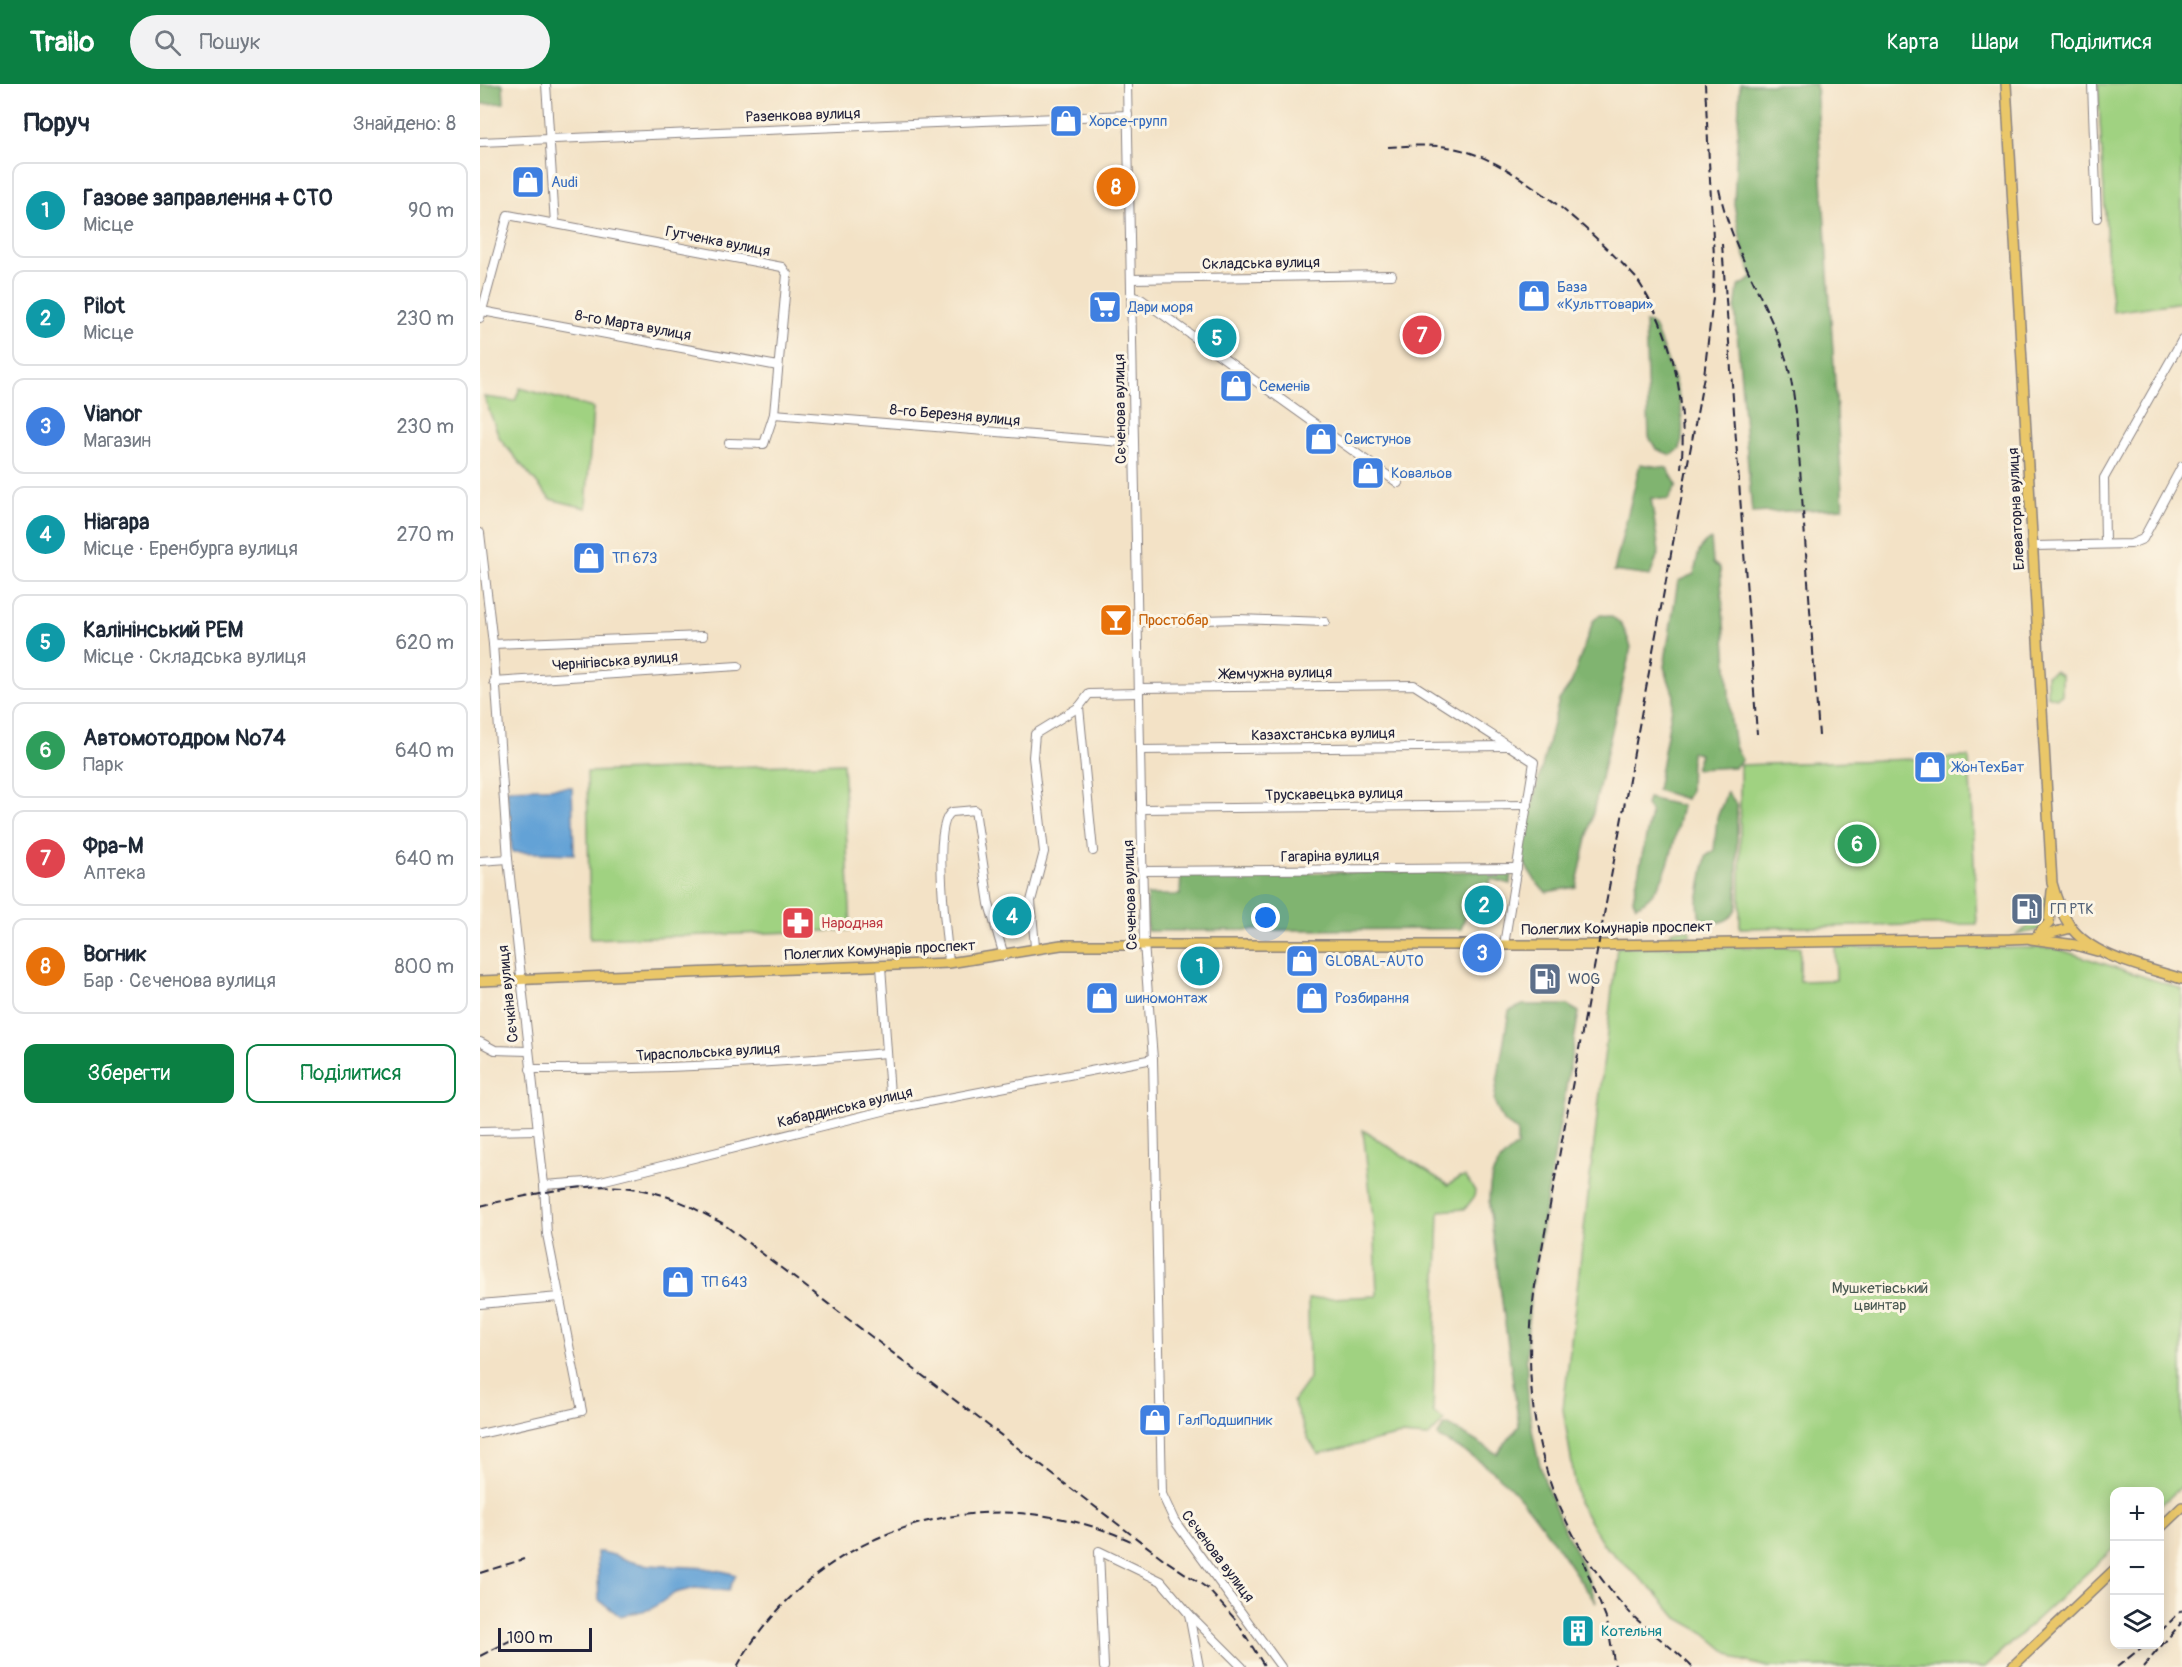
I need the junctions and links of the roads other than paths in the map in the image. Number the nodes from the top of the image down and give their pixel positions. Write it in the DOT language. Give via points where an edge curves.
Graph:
graph roads {
  1 [pos="546,84"];
  2 [pos="1127,84"];
  3 [pos="2006,84"];
  4 [pos="2092,84"];
  5 [pos="1128,115"];
  6 [pos="548,139"];
  7 [pos="480,142"];
  8 [pos="2097,218"];
  9 [pos="555,224"];
  10 [pos="1392,275"];
  11 [pos="1131,279"];
  12 [pos="1131,296"];
  13 [pos="481,314"];
  14 [pos="2182,340"];
  15 [pos="778,366"];
  16 [pos="774,414"];
  17 [pos="729,443"];
  18 [pos="1134,443"];
  19 [pos="2182,466"];
  20 [pos="1398,483"];
  21 [pos="480,533"];
  22 [pos="2105,543"];
  23 [pos="2034,546"];
  24 [pos="1138,622"];
  25 [pos="1325,622"];
  26 [pos="703,636"];
  27 [pos="493,644"];
  28 [pos="738,666"];
  29 [pos="494,682"];
  30 [pos="1138,690"];
  31 [pos="1079,707"];
  32 [pos="1507,746"];
  33 [pos="1140,750"];
  34 [pos="1528,805"];
  35 [pos="1141,809"];
  36 [pos="1093,851"];
  37 [pos="508,859"];
  38 [pos="480,861"];
  39 [pos="1517,868"];
  40 [pos="1142,872"];
  41 [pos="2052,883"];
  42 [pos="2071,928"];
  43 [pos="2026,939"];
  44 [pos="1144,944"];
  45 [pos="1504,945"];
  46 [pos="1035,947"];
  47 [pos="2109,955"];
  48 [pos="1004,956"];
  49 [pos="949,963"];
  50 [pos="880,966"];
  51 [pos="520,979"];
  52 [pos="2182,979"];
  53 [pos="480,981"];
  54 [pos="480,1042"];
  55 [pos="528,1051"];
  56 [pos="886,1053"];
  57 [pos="1153,1059"];
  58 [pos="530,1069"];
  59 [pos="891,1109"];
  60 [pos="537,1130"];
  61 [pos="480,1131"];
  62 [pos="544,1185"];
  63 [pos="559,1297"];
  64 [pos="480,1304"];
  65 [pos="480,1434"];
  66 [pos="2182,1507"];
  67 [pos="2164,1524"];
  68 [pos="2110,1575"];
  69 [pos="1189,1614"];
  70 [pos="1104,1667"];
  71 [pos="1199,1667"];
  72 [pos="1242,1667"];
  73 [pos="1281,1667"];
  74 [pos="2012,1667"];
  1 -- 6 [label="street"];
  2 -- 5 [label="street, Сєченова вулиця"];
  3 -- 23 [label="main road, Елеваторна вулиця"];
  4 -- 8 [label="street"];
  5 -- 6 [label="street, Разенкова вулиця"];
  5 -- 11 [label="street, Сєченова вулиця"];
  6 -- 7 [label="street, Разенкова вулиця"];
  6 -- 9 [label="street"];
  9 -- 13 [label="street, Гутченка вулиця" via="508,214"];
  9 -- 15 [label="street, Гутченка вулиця" via="782,267 787,274"];
  10 -- 11 [label="street, Складська вулиця"];
  11 -- 12 [label="street, Сєченова вулиця"];
  12 -- 18 [label="street, Сєченова вулиця"];
  12 -- 20 [label="street" via="1141,299"];
  13 -- 15 [label="street, 8-го Марта вулиця"];
  14 -- 22 [label="street" via="2104,478"];
  15 -- 16 [label="street, Гутченка вулиця"];
  16 -- 17 [label="street, Гутченка вулиця" via="764,444"];
  16 -- 18 [label="street, 8-го Березня вулиця"];
  18 -- 24 [label="street, Сєченова вулиця"];
  19 -- 22 [label="street" via="2143,539 2131,544"];
  21 -- 27 [label="street, Сєчкіна вулиця"];
  22 -- 23 [label="street"];
  23 -- 41 [label="main road, Елеваторна вулиця"];
  24 -- 25 [label="street" via="1238,619"];
  24 -- 30 [label="street, Сєченова вулиця"];
  26 -- 27 [label="street, Чернігівська вулиця"];
  27 -- 29 [label="street, Сєчкіна вулиця"];
  28 -- 29 [label="street, Чернігівська вулиця"];
  29 -- 37 [label="street, Сєчкіна вулиця"];
  30 -- 31 [label="street, Жемчужна вулиця" via="1089,694"];
  30 -- 32 [label="street, Жемчужна вулиця" via="1414,685"];
  30 -- 33 [label="street, Сєченова вулиця"];
  31 -- 36 [label="street"];
  31 -- 46 [label="street" via="1035,734 1033,757 1044,852 1031,901"];
  32 -- 33 [label="street, Казахстанська вулиця"];
  32 -- 34 [label="street" via="1534,762"];
  33 -- 35 [label="street, Сєченова вулиця"];
  34 -- 35 [label="street, Трускавецька вулиця"];
  34 -- 39 [label="street"];
  35 -- 40 [label="street, Сєченова вулиця"];
  37 -- 38 [label="street"];
  37 -- 51 [label="street, Сєчкіна вулиця"];
  39 -- 40 [label="street, Гагаріна вулиця"];
  39 -- 45 [label="street"];
  40 -- 44 [label="street, Сєченова вулиця"];
  41 -- 42 [label="main road, Елеваторна вулиця"];
  41 -- 43 [label="main road" via="2049,923 2040,933"];
  42 -- 43 [label="main road, Полеглих Комунарів проспект"];
  42 -- 47 [label="main road"];
  43 -- 45 [label="main road, Полеглих Комунарів проспект"];
  43 -- 47 [label="main road" via="2075,945"];
  44 -- 45 [label="main road, Полеглих Комунарів проспект"];
  44 -- 46 [label="main road, Полеглих Комунарів проспект"];
  44 -- 57 [label="street, Сєченова вулиця"];
  46 -- 48 [label="main road, Полеглих Комунарів проспект"];
  47 -- 52 [label="main road"];
  48 -- 49 [label="main road, Полеглих Комунарів проспект"];
  48 -- 49 [label="street" via="989,904 975,810 952,812 944,821 941,862"];
  49 -- 50 [label="main road, Полеглих Комунарів проспект"];
  50 -- 51 [label="main road, Полеглих Комунарів проспект"];
  50 -- 56 [label="street"];
  51 -- 53 [label="main road, Полеглих Комунарів проспект"];
  51 -- 55 [label="street, Сєчкіна вулиця"];
  54 -- 55 [label="street" via="495,1050"];
  55 -- 58 [label="street, Сєчкіна вулиця"];
  56 -- 58 [label="street, Тираспольська вулиця" via="755,1065"];
  56 -- 59 [label="street"];
  57 -- 59 [label="street, Кабардинська вулиця"];
  57 -- 73 [label="street, Сєченова вулиця" via="1162,1494 1174,1520"];
  58 -- 60 [label="street, Сєчкіна вулиця"];
  59 -- 62 [label="street, Кабардинська вулиця" via="601,1181"];
  60 -- 61 [label="street"];
  60 -- 62 [label="street, Сєчкіна вулиця"];
  62 -- 63 [label="street, Сєчкіна вулиця" via="547,1234"];
  63 -- 64 [label="street"];
  63 -- 65 [label="street, Сєчкіна вулиця" via="582,1411"];
  66 -- 67 [label="main road"];
  68 -- 74 [label="main road"];
  69 -- 70 [label="street" via="1161,1581 1099,1551"];
  69 -- 71 [label="street"];
  69 -- 72 [label="street"];
}
